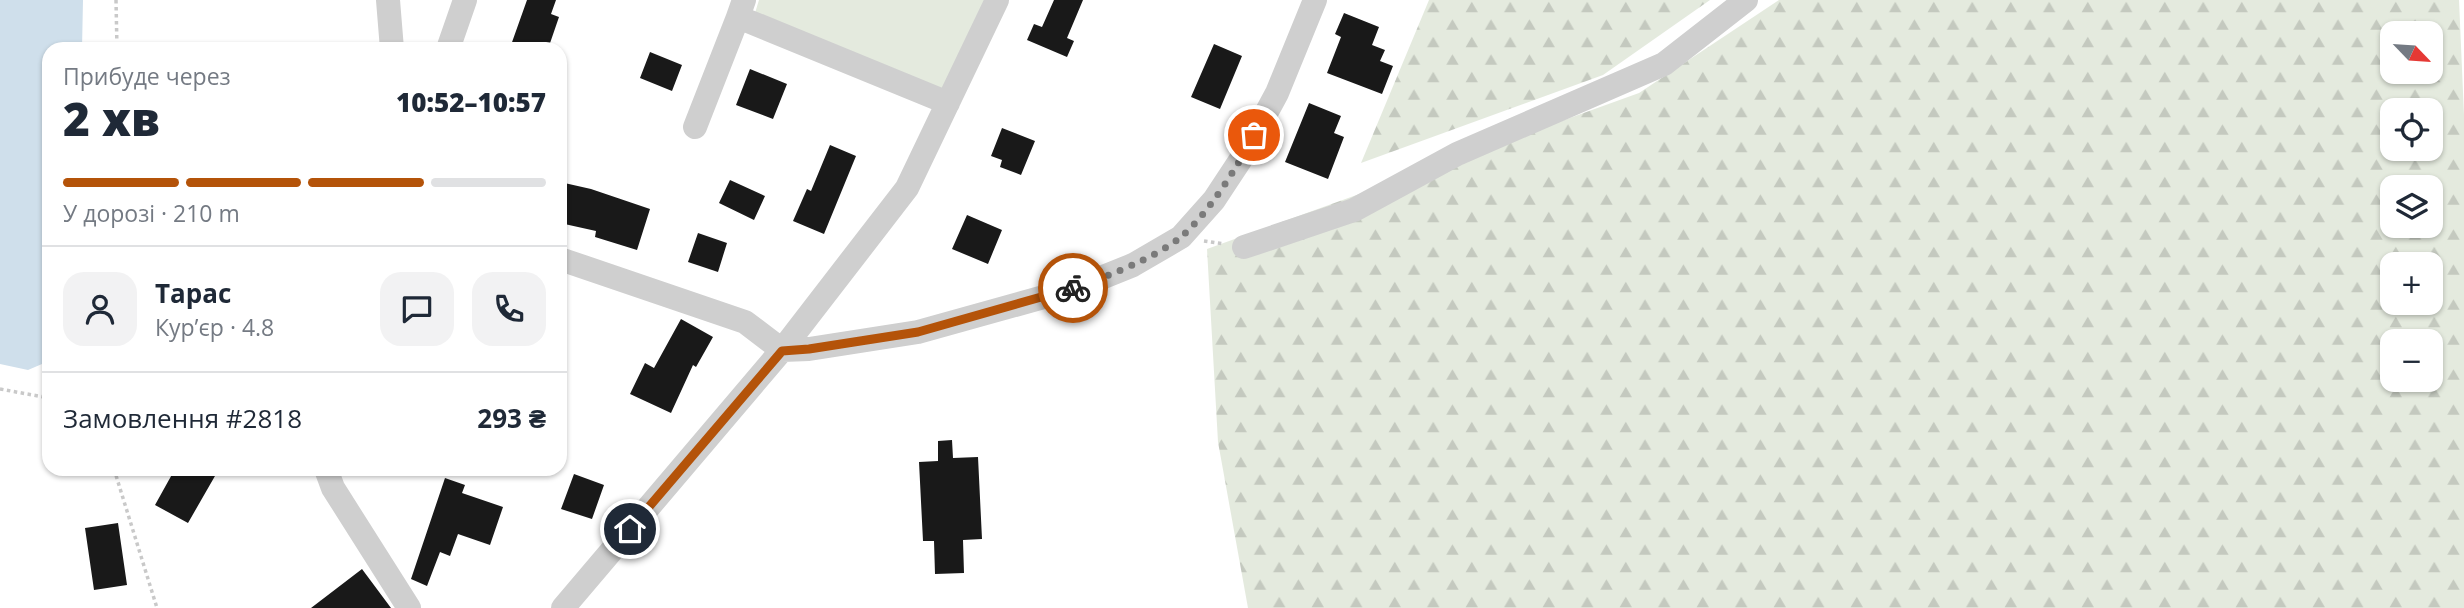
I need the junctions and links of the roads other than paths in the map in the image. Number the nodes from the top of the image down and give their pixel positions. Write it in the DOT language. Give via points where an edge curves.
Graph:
graph roads {
  1 [pos="388,0"];
  2 [pos="465,0"];
  3 [pos="997,0"];
  4 [pos="1315,0"];
  5 [pos="1746,0"];
  6 [pos="741,8"];
  7 [pos="392,42"];
  8 [pos="450,42"];
  9 [pos="948,103"];
  10 [pos="695,127"];
  11 [pos="1244,247"];
  12 [pos="567,261"];
  13 [pos="782,351"];
  14 [pos="329,476"];
  15 [pos="409,608"];
  16 [pos="563,608"];
  1 -- 7 [label="street"];
  2 -- 8 [label="street"];
  3 -- 9 [label="street"];
  4 -- 13 [label="street" via="1277,93 1243,156 1181,237 1133,265 1063,292 918,332"];
  5 -- 11 [label="street" via="1664,64 1457,154 1354,210"];
  6 -- 9 [label="street"];
  6 -- 10 [label="street"];
  9 -- 13 [label="street" via="907,188"];
  12 -- 13 [label="street" via="745,322"];
  13 -- 16 [label="street"];
  14 -- 15 [label="street"];
}
